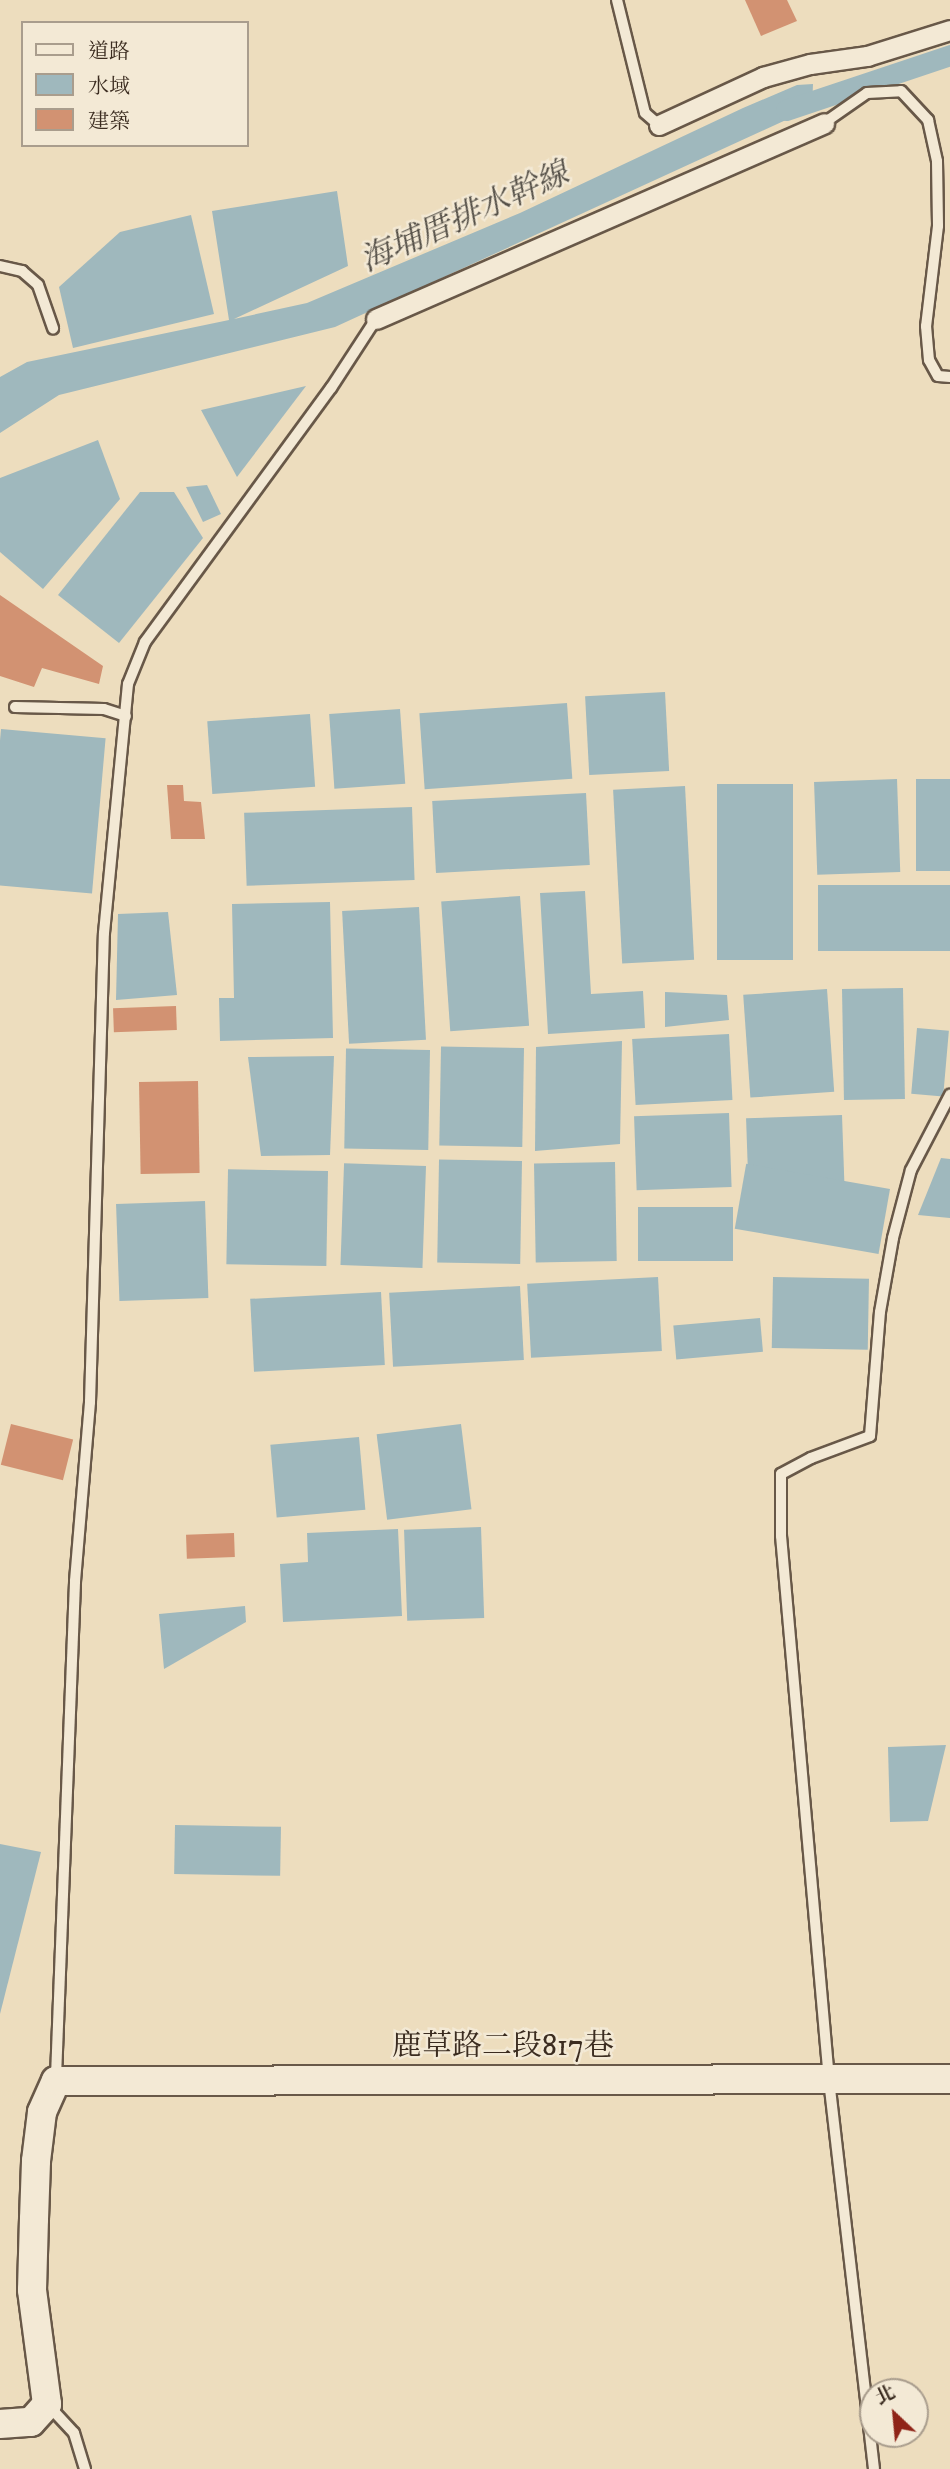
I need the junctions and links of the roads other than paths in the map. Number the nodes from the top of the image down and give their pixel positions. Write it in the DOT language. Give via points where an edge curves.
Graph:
graph roads {
  1 [pos="617,0"];
  2 [pos="950,30"];
  3 [pos="824,123"];
  4 [pos="659,125"];
  5 [pos="0,266"];
  6 [pos="376,319"];
  7 [pos="53,328"];
  8 [pos="950,377"];
  9 [pos="15,707"];
  10 [pos="126,716"];
  11 [pos="950,1095"];
  12 [pos="950,2079"];
  13 [pos="829,2080"];
  14 [pos="56,2081"];
  15 [pos="47,2403"];
  16 [pos="0,2424"];
  17 [pos="85,2469"];
  18 [pos="874,2469"];
  1 -- 4 [label="lane" via="645,113"];
  2 -- 4 [label="street" via="867,55 763,76"];
  3 -- 6 [label="street"];
  3 -- 8 [label="lane" via="867,93 901,91 928,120 937,161 938,226 926,326 929,360 938,376"];
  5 -- 7 [label="lane" via="22,271 38,285"];
  6 -- 10 [label="lane" via="331,388 145,642 128,684"];
  9 -- 10 [label="lane" via="104,709"];
  10 -- 14 [label="lane" via="104,933 90,1402 75,1581"];
  11 -- 13 [label="lane" via="911,1170 893,1238 880,1312 870,1436 781,1474 781,1536"];
  12 -- 13 [label="street, 鹿草路二段817巷"];
  13 -- 14 [label="street, 鹿草路二段817巷"];
  13 -- 18 [label="lane"];
  14 -- 15 [label="street" via="42,2112 36,2161 32,2290"];
  15 -- 16 [label="street" via="31,2422"];
  15 -- 17 [label="lane" via="74,2433"];
}
